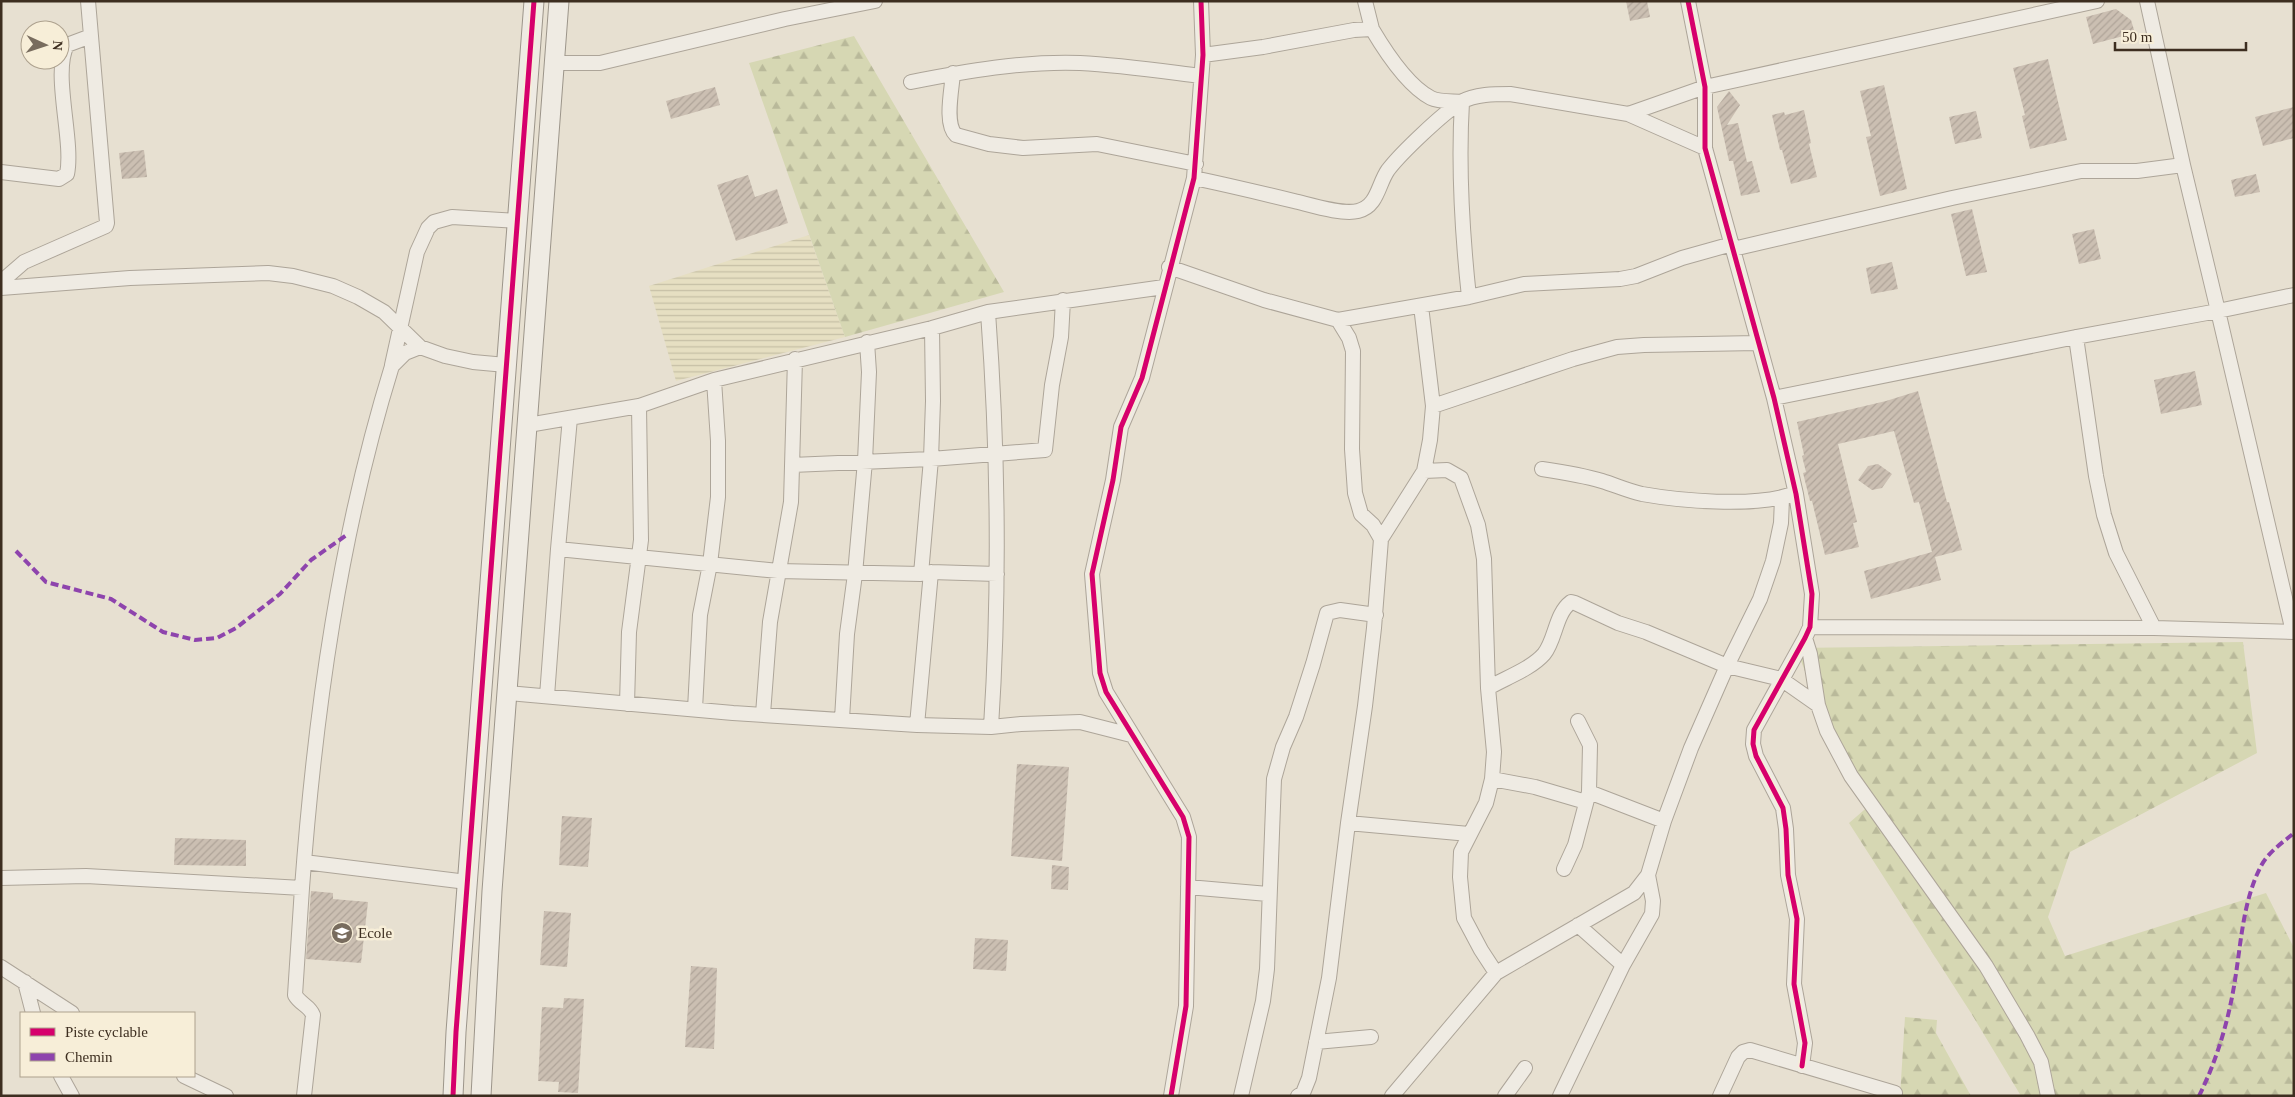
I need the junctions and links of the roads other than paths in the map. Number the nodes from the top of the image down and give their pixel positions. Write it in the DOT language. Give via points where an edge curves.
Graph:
graph roads {
  1 [pos="88,1"];
  2 [pos="534,1"];
  3 [pos="558,1"];
  4 [pos="874,1"];
  5 [pos="1202,1"];
  6 [pos="1365,1"];
  7 [pos="1688,1"];
  8 [pos="2097,1"];
  9 [pos="2147,1"];
  10 [pos="1372,29"];
  11 [pos="91,36"];
  12 [pos="1203,55"];
  13 [pos="554,63"];
  14 [pos="953,74"];
  15 [pos="1201,76"];
  16 [pos="911,82"];
  17 [pos="1706,87"];
  18 [pos="1462,102"];
  19 [pos="1628,114"];
  20 [pos="1705,148"];
  21 [pos="2183,165"];
  22 [pos="1195,171"];
  23 [pos="1,172"];
  24 [pos="517,221"];
  25 [pos="1732,246"];
  26 [pos="1169,267"];
  27 [pos="1,282"];
  28 [pos="1164,287"];
  29 [pos="1,288"];
  30 [pos="2294,295"];
  31 [pos="1469,297"];
  32 [pos="1063,300"];
  33 [pos="1421,306"];
  34 [pos="2218,311"];
  35 [pos="988,312"];
  36 [pos="1338,320"];
  37 [pos="399,328"];
  38 [pos="932,328"];
  39 [pos="2076,337"];
  40 [pos="867,342"];
  41 [pos="1758,343"];
  42 [pos="420,347"];
  43 [pos="795,359"];
  44 [pos="506,365"];
  45 [pos="392,366"];
  46 [pos="714,380"];
  47 [pos="1774,398"];
  48 [pos="639,406"];
  49 [pos="1433,406"];
  50 [pos="570,418"];
  51 [pos="528,425"];
  52 [pos="994,454"];
  53 [pos="930,459"];
  54 [pos="865,461"];
  55 [pos="792,465"];
  56 [pos="1542,469"];
  57 [pos="1424,471"];
  58 [pos="1789,496"];
  59 [pos="1382,538"];
  60 [pos="558,550"];
  61 [pos="640,558"];
  62 [pos="710,564"];
  63 [pos="778,571"];
  64 [pos="926,573"];
  65 [pos="855,574"];
  66 [pos="997,574"];
  67 [pos="1376,615"];
  68 [pos="2154,628"];
  69 [pos="1808,632"];
  70 [pos="2293,632"];
  71 [pos="1727,666"];
  72 [pos="1781,680"];
  73 [pos="1488,688"];
  74 [pos="507,693"];
  75 [pos="547,696"];
  76 [pos="627,704"];
  77 [pos="1818,705"];
  78 [pos="695,708"];
  79 [pos="763,714"];
  80 [pos="842,718"];
  81 [pos="1578,721"];
  82 [pos="916,725"];
  83 [pos="991,727"];
  84 [pos="1131,735"];
  85 [pos="1492,779"];
  86 [pos="1588,797"];
  87 [pos="1664,822"];
  88 [pos="1348,823"];
  89 [pos="1469,834"];
  90 [pos="304,862"];
  91 [pos="1564,869"];
  92 [pos="1648,875"];
  93 [pos="1,878"];
  94 [pos="467,882"];
  95 [pos="1188,887"];
  96 [pos="302,888"];
  97 [pos="1268,894"];
  98 [pos="1578,925"];
  99 [pos="1623,965"];
  100 [pos="1,967"];
  101 [pos="1496,973"];
  102 [pos="25,982"];
  103 [pos="34,1012"];
  104 [pos="70,1012"];
  105 [pos="1371,1037"];
  106 [pos="1316,1042"];
  107 [pos="1802,1066"];
  108 [pos="1525,1068"];
  109 [pos="62,1077"];
  110 [pos="186,1077"];
  111 [pos="1894,1093"];
  112 [pos="72,1096"];
  113 [pos="226,1096"];
  114 [pos="304,1096"];
  115 [pos="453,1096"];
  116 [pos="481,1096"];
  117 [pos="1171,1096"];
  118 [pos="1241,1096"];
  119 [pos="1298,1096"];
  120 [pos="1392,1096"];
  121 [pos="1505,1096"];
  122 [pos="1560,1096"];
  123 [pos="1720,1096"];
  124 [pos="2048,1096"];
  1 -- 11 [label="street"];
  2 -- 24 [label="street"];
  3 -- 13 [label="street"];
  4 -- 13 [label="street" via="600,63"];
  5 -- 12 [label="street"];
  6 -- 10 [label="street"];
  7 -- 17 [label="street"];
  8 -- 17 [label="street"];
  9 -- 21 [label="street"];
  10 -- 12 [label="street"];
  10 -- 18 [label="street" via="1396,66 1420,89 1432,98"];
  11 -- 23 [label="street" via="67,45 64,50 62,72 67,174 59,179"];
  11 -- 27 [label="street" via="106,226 24,262"];
  12 -- 15 [label="street"];
  13 -- 51 [label="street"];
  14 -- 15 [label="street" via="1038,64 1080,63"];
  14 -- 16 [label="street"];
  14 -- 22 [label="street" via="949,121 956,135 989,144 1023,148 1097,144"];
  15 -- 22 [label="street"];
  17 -- 19 [label="street"];
  17 -- 20 [label="street"];
  18 -- 19 [label="street" via="1490,94 1510,94"];
  18 -- 22 [label="street" via="1404,152 1387,171 1373,202 1360,211 1319,206"];
  18 -- 31 [label="street" via="1460,171"];
  19 -- 20 [label="street"];
  20 -- 25 [label="street"];
  21 -- 25 [label="street" via="2137,171 2081,171"];
  21 -- 34 [label="street"];
  22 -- 26 [label="street"];
  24 -- 37 [label="street" via="452,217 434,222 417,252"];
  24 -- 44 [label="street"];
  25 -- 31 [label="street" via="1682,258 1636,276 1524,284"];
  25 -- 41 [label="street"];
  26 -- 28 [label="street"];
  26 -- 36 [label="street" via="1264,300"];
  28 -- 32 [label="street"];
  28 -- 84 [label="street" via="1142,378 1121,426 1113,480 1092,574 1100,673 1106,692"];
  29 -- 37 [label="street" via="130,278 268,273 333,286 384,312"];
  30 -- 34 [label="street"];
  31 -- 33 [label="street"];
  32 -- 35 [label="street"];
  32 -- 52 [label="street" via="1046,448 1042,452"];
  33 -- 36 [label="street"];
  33 -- 49 [label="street"];
  34 -- 39 [label="street"];
  34 -- 70 [label="street"];
  35 -- 38 [label="street"];
  35 -- 52 [label="street"];
  36 -- 59 [label="street" via="1353,351 1355,493 1361,514"];
  37 -- 42 [label="street"];
  37 -- 45 [label="street"];
  38 -- 40 [label="street"];
  38 -- 53 [label="street"];
  39 -- 47 [label="street"];
  39 -- 68 [label="street" via="2104,515 2116,553"];
  40 -- 43 [label="street"];
  40 -- 54 [label="street" via="869,372"];
  41 -- 47 [label="street"];
  41 -- 49 [label="street" via="1617,347"];
  42 -- 44 [label="street" via="473,362"];
  42 -- 45 [label="street" via="405,352"];
  43 -- 46 [label="street"];
  43 -- 55 [label="street"];
  44 -- 94 [label="street"];
  45 -- 90 [label="street" via="348,534 324,686"];
  46 -- 48 [label="street"];
  46 -- 62 [label="street" via="718,497"];
  47 -- 58 [label="street"];
  48 -- 50 [label="street"];
  48 -- 61 [label="street"];
  49 -- 57 [label="street"];
  50 -- 51 [label="street"];
  50 -- 60 [label="street"];
  51 -- 74 [label="street"];
  52 -- 53 [label="street"];
  52 -- 66 [label="street"];
  53 -- 54 [label="street"];
  53 -- 64 [label="street"];
  54 -- 55 [label="street"];
  54 -- 65 [label="street"];
  55 -- 63 [label="street" via="791,502"];
  56 -- 58 [label="street" via="1659,496 1731,501"];
  57 -- 59 [label="street"];
  57 -- 73 [label="street" via="1447,470 1461,478 1478,525 1484,559"];
  58 -- 69 [label="street" via="1812,594"];
  58 -- 71 [label="street" via="1760,599"];
  59 -- 67 [label="street"];
  60 -- 61 [label="street"];
  60 -- 75 [label="street"];
  61 -- 62 [label="street"];
  61 -- 76 [label="street" via="629,632"];
  62 -- 63 [label="street"];
  62 -- 78 [label="street" via="700,615"];
  63 -- 65 [label="street"];
  63 -- 79 [label="street" via="770,622"];
  64 -- 65 [label="street"];
  64 -- 66 [label="street"];
  64 -- 82 [label="street"];
  65 -- 80 [label="street" via="846,634"];
  66 -- 83 [label="street"];
  67 -- 88 [label="street"];
  67 -- 97 [label="street" via="1332,611 1326,613 1322,623 1314,664 1274,778"];
  68 -- 69 [label="street"];
  68 -- 70 [label="street"];
  69 -- 72 [label="street"];
  69 -- 77 [label="street"];
  71 -- 72 [label="street"];
  71 -- 73 [label="street" via="1571,602 1564,609 1545,653 1537,661"];
  71 -- 87 [label="street" via="1691,748"];
  72 -- 77 [label="street"];
  72 -- 107 [label="street" via="1754,730 1753,744 1783,808 1788,875 1797,919 1794,984 1805,1043"];
  73 -- 85 [label="street" via="1494,752"];
  74 -- 75 [label="street"];
  74 -- 116 [label="street" via="490,910"];
  75 -- 76 [label="street"];
  76 -- 78 [label="street"];
  77 -- 124 [label="street" via="1827,731 1851,776 1986,966 2028,1035 2041,1062"];
  78 -- 79 [label="street"];
  79 -- 80 [label="street"];
  80 -- 82 [label="street"];
  81 -- 86 [label="street" via="1590,745"];
  82 -- 83 [label="street"];
  83 -- 84 [label="street" via="1080,722"];
  84 -- 95 [label="street" via="1187,826"];
  85 -- 86 [label="street"];
  85 -- 89 [label="street" via="1486,803"];
  86 -- 87 [label="street"];
  86 -- 91 [label="street" via="1575,845"];
  87 -- 92 [label="street"];
  88 -- 89 [label="street"];
  88 -- 106 [label="street" via="1328,978"];
  89 -- 101 [label="street" via="1461,852 1464,918"];
  90 -- 94 [label="street"];
  90 -- 96 [label="street"];
  92 -- 98 [label="street" via="1634,893"];
  92 -- 99 [label="street" via="1652,914"];
  93 -- 96 [label="street" via="86,876"];
  94 -- 115 [label="street"];
  95 -- 97 [label="street"];
  95 -- 117 [label="street" via="1186,1006"];
  96 -- 114 [label="street" via="295,995 312,1015"];
  97 -- 118 [label="street" via="1269,940 1263,1001"];
  98 -- 99 [label="street"];
  98 -- 101 [label="street"];
  99 -- 122 [label="street"];
  100 -- 102 [label="street"];
  101 -- 120 [label="street"];
  102 -- 103 [label="street"];
  102 -- 104 [label="street"];
  105 -- 106 [label="street"];
  106 -- 119 [label="street" via="1307,1086"];
  107 -- 111 [label="street"];
  107 -- 123 [label="street" via="1750,1050 1743,1052 1738,1056"];
  108 -- 121 [label="street"];
  109 -- 112 [label="street"];
  110 -- 113 [label="street"];
}
